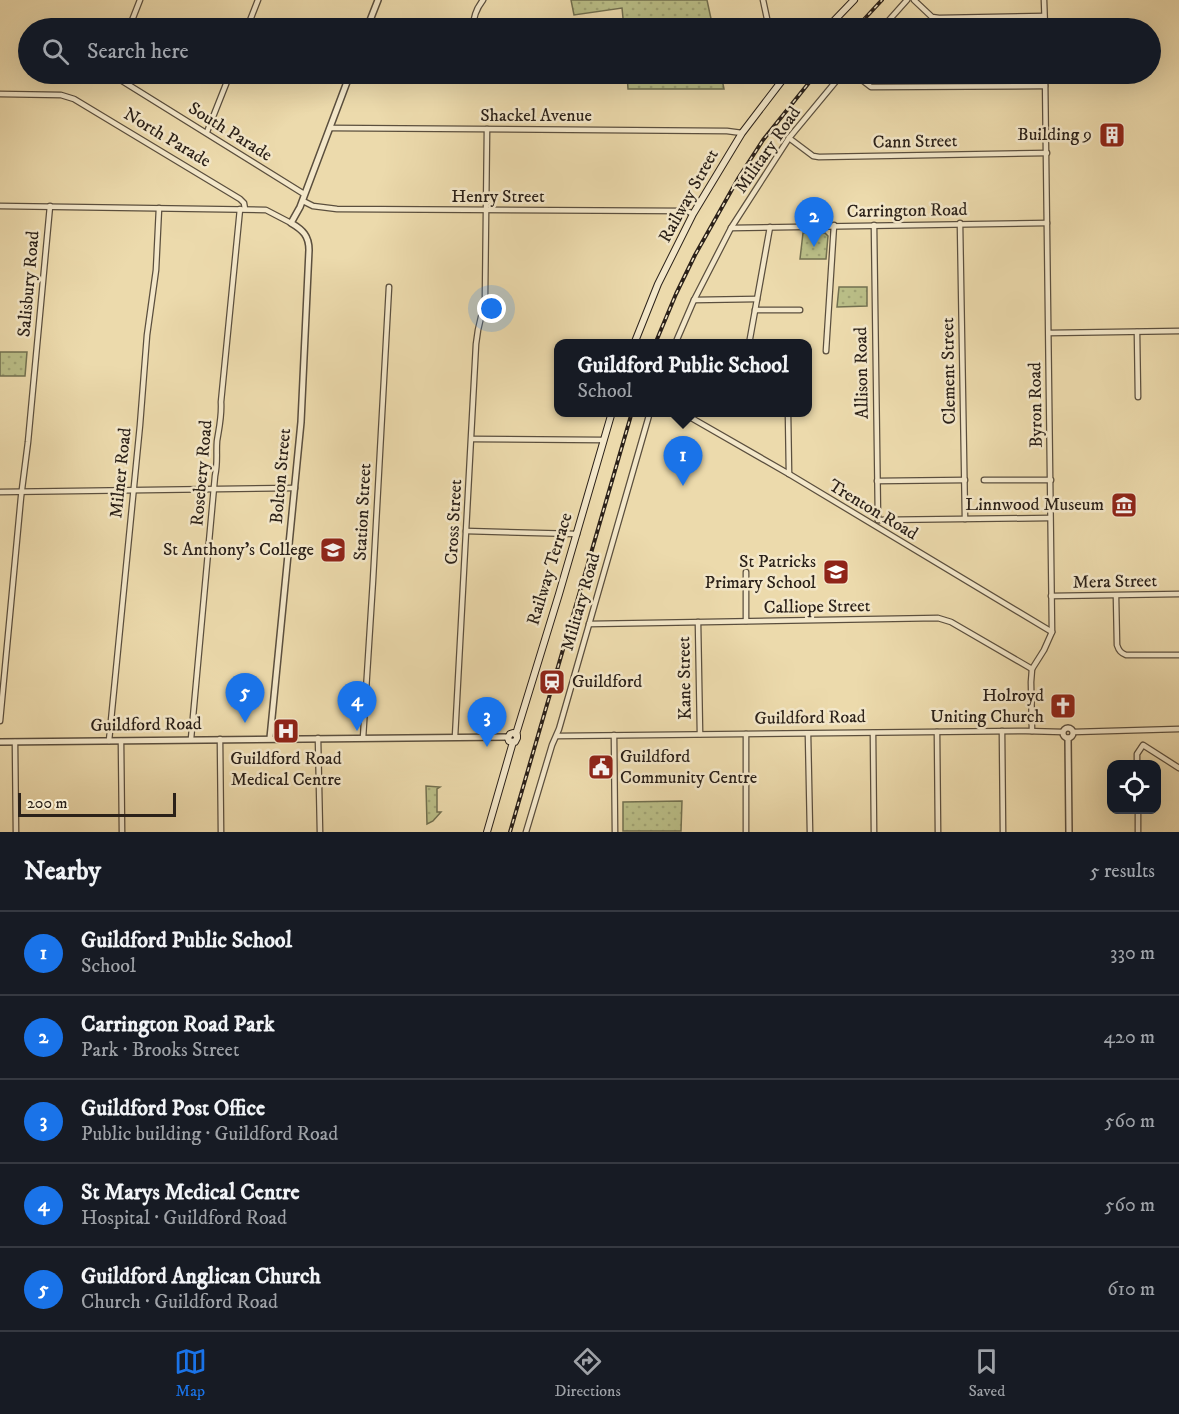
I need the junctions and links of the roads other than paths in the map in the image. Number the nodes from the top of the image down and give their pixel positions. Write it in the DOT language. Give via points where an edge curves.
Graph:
graph roads {
  1 [pos="140,0"];
  2 [pos="258,0"];
  3 [pos="378,0"];
  4 [pos="483,0"];
  5 [pos="763,0"];
  6 [pos="854,0"];
  7 [pos="908,0"];
  8 [pos="914,0"];
  9 [pos="1044,0"];
  10 [pos="1044,16"];
  11 [pos="133,18"];
  12 [pos="251,18"];
  13 [pos="372,18"];
  14 [pos="474,18"];
  15 [pos="767,18"];
  16 [pos="837,18"];
  17 [pos="891,18"];
  18 [pos="128,84"];
  19 [pos="226,84"];
  20 [pos="346,84"];
  21 [pos="778,84"];
  22 [pos="834,84"];
  23 [pos="867,84"];
  24 [pos="1046,86"];
  25 [pos="0,94"];
  26 [pos="330,128"];
  27 [pos="487,129"];
  28 [pos="207,132"];
  29 [pos="742,133"];
  30 [pos="789,138"];
  31 [pos="1047,153"];
  32 [pos="304,194"];
  33 [pos="302,204"];
  34 [pos="0,206"];
  35 [pos="50,207"];
  36 [pos="159,208"];
  37 [pos="243,209"];
  38 [pos="486,211"];
  39 [pos="693,214"];
  40 [pos="291,223"];
  41 [pos="960,223"];
  42 [pos="1047,223"];
  43 [pos="834,225"];
  44 [pos="874,225"];
  45 [pos="770,226"];
  46 [pos="731,228"];
  47 [pos="389,287"];
  48 [pos="757,299"];
  49 [pos="694,300"];
  50 [pos="755,310"];
  51 [pos="801,310"];
  52 [pos="1179,331"];
  53 [pos="1137,332"];
  54 [pos="1049,333"];
  55 [pos="636,339"];
  56 [pos="677,339"];
  57 [pos="750,339"];
  58 [pos="826,351"];
  59 [pos="1138,397"];
  60 [pos="610,417"];
  61 [pos="649,417"];
  62 [pos="690,417"];
  63 [pos="788,417"];
  64 [pos="472,439"];
  65 [pos="603,440"];
  66 [pos="789,474"];
  67 [pos="965,480"];
  68 [pos="984,480"];
  69 [pos="1051,480"];
  70 [pos="877,481"];
  71 [pos="295,488"];
  72 [pos="133,490"];
  73 [pos="214,490"];
  74 [pos="0,492"];
  75 [pos="22,492"];
  76 [pos="1050,518"];
  77 [pos="965,519"];
  78 [pos="879,520"];
  79 [pos="873,526"];
  80 [pos="466,531"];
  81 [pos="577,534"];
  82 [pos="746,572"];
  83 [pos="1179,594"];
  84 [pos="1051,596"];
  85 [pos="1116,596"];
  86 [pos="746,621"];
  87 [pos="698,622"];
  88 [pos="589,624"];
  89 [pos="1052,632"];
  90 [pos="1179,655"];
  91 [pos="1032,669"];
  92 [pos="0,721"];
  93 [pos="1177,730"];
  94 [pos="1002,731"];
  95 [pos="1032,731"];
  96 [pos="937,732"];
  97 [pos="1063,732"];
  98 [pos="1073,732"];
  99 [pos="873,733"];
  100 [pos="700,734"];
  101 [pos="746,734"];
  102 [pos="808,734"];
  103 [pos="614,735"];
  104 [pos="557,736"];
  105 [pos="455,737"];
  106 [pos="270,738"];
  107 [pos="318,738"];
  108 [pos="363,738"];
  109 [pos="1068,738"];
  110 [pos="190,739"];
  111 [pos="220,739"];
  112 [pos="510,740"];
  113 [pos="109,741"];
  114 [pos="121,741"];
  115 [pos="0,742"];
  116 [pos="15,742"];
  117 [pos="1137,760"];
  118 [pos="1179,768"];
  119 [pos="1138,814"];
  120 [pos="16,832"];
  121 [pos="122,832"];
  122 [pos="220,832"];
  123 [pos="320,832"];
  124 [pos="487,832"];
  125 [pos="526,832"];
  126 [pos="615,832"];
  127 [pos="746,832"];
  128 [pos="810,832"];
  129 [pos="874,832"];
  130 [pos="938,832"];
  131 [pos="1003,832"];
  132 [pos="1070,832"];
  133 [pos="1138,832"];
  1 -- 11 [label="street"];
  2 -- 12 [label="street"];
  3 -- 13 [label="street"];
  4 -- 14 [label="street"];
  5 -- 15 [label="street"];
  6 -- 16 [label="main road"];
  7 -- 17 [label="street"];
  8 -- 10 [label="street" via="932,17 939,18"];
  9 -- 10 [label="street"];
  18 -- 28 [label="street, South Parade"];
  19 -- 28 [label="street"];
  20 -- 26 [label="street"];
  21 -- 29 [label="main road, Railway Street"];
  22 -- 30 [label="street, Military Road"];
  23 -- 24 [label="street"];
  24 -- 31 [label="street, Byron Road"];
  25 -- 37 [label="street, North Parade" via="68,96 240,199"];
  26 -- 27 [label="street, Shackel Avenue"];
  26 -- 32 [label="street"];
  27 -- 29 [label="street, Shackel Avenue"];
  27 -- 38 [label="street, Cross Street"];
  28 -- 32 [label="street, South Parade"];
  29 -- 39 [label="main road, Railway Street"];
  30 -- 31 [label="street, Cann Street" via="819,157"];
  30 -- 46 [label="street, Military Road"];
  31 -- 42 [label="street, Byron Road"];
  32 -- 33 [label="street"];
  33 -- 38 [label="street, Henry Street" via="337,209"];
  33 -- 40 [label="street"];
  34 -- 35 [label="street"];
  35 -- 36 [label="street"];
  35 -- 75 [label="street, Salisbury Road"];
  36 -- 37 [label="street"];
  36 -- 72 [label="street, Milner Road"];
  37 -- 40 [label="street" via="266,210"];
  37 -- 73 [label="street, Rosebery Road"];
  38 -- 39 [label="street, Henry Street"];
  38 -- 64 [label="street, Cross Street" via="485,300 476,344"];
  39 -- 55 [label="main road, Railway Street"];
  40 -- 71 [label="street, Bolton Street" via="302,229 309,240"];
  41 -- 42 [label="street, Carrington Road"];
  41 -- 44 [label="street, Carrington Road"];
  41 -- 67 [label="street, Clement Street"];
  42 -- 54 [label="street, Byron Road"];
  43 -- 44 [label="street, Carrington Road"];
  43 -- 45 [label="street, Carrington Road"];
  43 -- 58 [label="street"];
  44 -- 70 [label="street, Allison Road"];
  45 -- 46 [label="street, Carrington Road"];
  45 -- 48 [label="street"];
  46 -- 49 [label="street, Military Road"];
  47 -- 108 [label="street, Station Street"];
  48 -- 49 [label="street"];
  48 -- 50 [label="street"];
  49 -- 56 [label="street, Military Road"];
  50 -- 51 [label="street"];
  50 -- 57 [label="street"];
  52 -- 53 [label="street"];
  53 -- 54 [label="street"];
  53 -- 59 [label="street"];
  54 -- 69 [label="street, Byron Road"];
  60 -- 65 [label="main road, Railway Terrace"];
  61 -- 88 [label="street, Military Road"];
  62 -- 66 [label="street, Trenton Road"];
  63 -- 66 [label="street"];
  64 -- 65 [label="street"];
  64 -- 80 [label="street, Cross Street"];
  65 -- 81 [label="main road, Railway Terrace"];
  66 -- 79 [label="street, Trenton Road"];
  67 -- 70 [label="street"];
  67 -- 77 [label="street, Clement Street"];
  68 -- 69 [label="street"];
  69 -- 76 [label="street, Byron Road"];
  70 -- 78 [label="street, Allison Road"];
  71 -- 73 [label="street"];
  71 -- 106 [label="street, Bolton Street"];
  72 -- 73 [label="street"];
  72 -- 75 [label="street"];
  72 -- 113 [label="street, Milner Road"];
  73 -- 110 [label="street, Rosebery Road"];
  74 -- 75 [label="street"];
  75 -- 92 [label="street, Salisbury Road"];
  76 -- 77 [label="street"];
  76 -- 84 [label="street, Byron Road"];
  77 -- 78 [label="street"];
  78 -- 79 [label="street"];
  79 -- 89 [label="street, Trenton Road"];
  80 -- 81 [label="street"];
  80 -- 105 [label="street, Cross Street"];
  81 -- 112 [label="main road, Railway Terrace" via="517,740"];
  82 -- 86 [label="street"];
  83 -- 85 [label="street, Mera Street"];
  84 -- 85 [label="street, Mera Street"];
  84 -- 89 [label="street, Byron Road"];
  85 -- 90 [label="street" via="1118,645 1122,653"];
  86 -- 87 [label="street, Calliope Street"];
  86 -- 91 [label="street, Calliope Street" via="945,619"];
  87 -- 88 [label="street, Calliope Street"];
  87 -- 100 [label="street, Kane Street"];
  88 -- 104 [label="street, Military Road"];
  89 -- 91 [label="street, Byron Road"];
  91 -- 95 [label="street"];
  93 -- 98 [label="street"];
  94 -- 95 [label="street, Guildford Road"];
  94 -- 96 [label="street, Guildford Road"];
  94 -- 131 [label="street"];
  95 -- 97 [label="street, Guildford Road"];
  96 -- 99 [label="street, Guildford Road"];
  96 -- 130 [label="street"];
  97 -- 98 [label="street" via="1068,728"];
  97 -- 109 [label="street"];
  98 -- 109 [label="street"];
  99 -- 102 [label="street, Guildford Road"];
  99 -- 129 [label="street"];
  100 -- 101 [label="street, Guildford Road"];
  100 -- 103 [label="street, Guildford Road"];
  101 -- 102 [label="street, Guildford Road"];
  101 -- 127 [label="street"];
  102 -- 128 [label="street"];
  103 -- 104 [label="street, Guildford Road"];
  103 -- 126 [label="street"];
  104 -- 125 [label="street, Military Road"];
  105 -- 108 [label="street, Guildford Road"];
  105 -- 112 [label="street, Guildford Road"];
  106 -- 107 [label="street, Guildford Road"];
  106 -- 111 [label="street, Guildford Road"];
  107 -- 108 [label="street, Guildford Road"];
  107 -- 123 [label="street"];
  109 -- 132 [label="street"];
  110 -- 111 [label="street, Guildford Road"];
  110 -- 114 [label="street, Guildford Road"];
  111 -- 122 [label="street"];
  112 -- 124 [label="main road"];
  113 -- 114 [label="street, Guildford Road"];
  113 -- 116 [label="street, Guildford Road"];
  114 -- 121 [label="street"];
  115 -- 116 [label="street, Guildford Road"];
  116 -- 120 [label="street"];
  117 -- 118 [label="street" via="1143,745"];
  119 -- 133 [label="street"];
}
